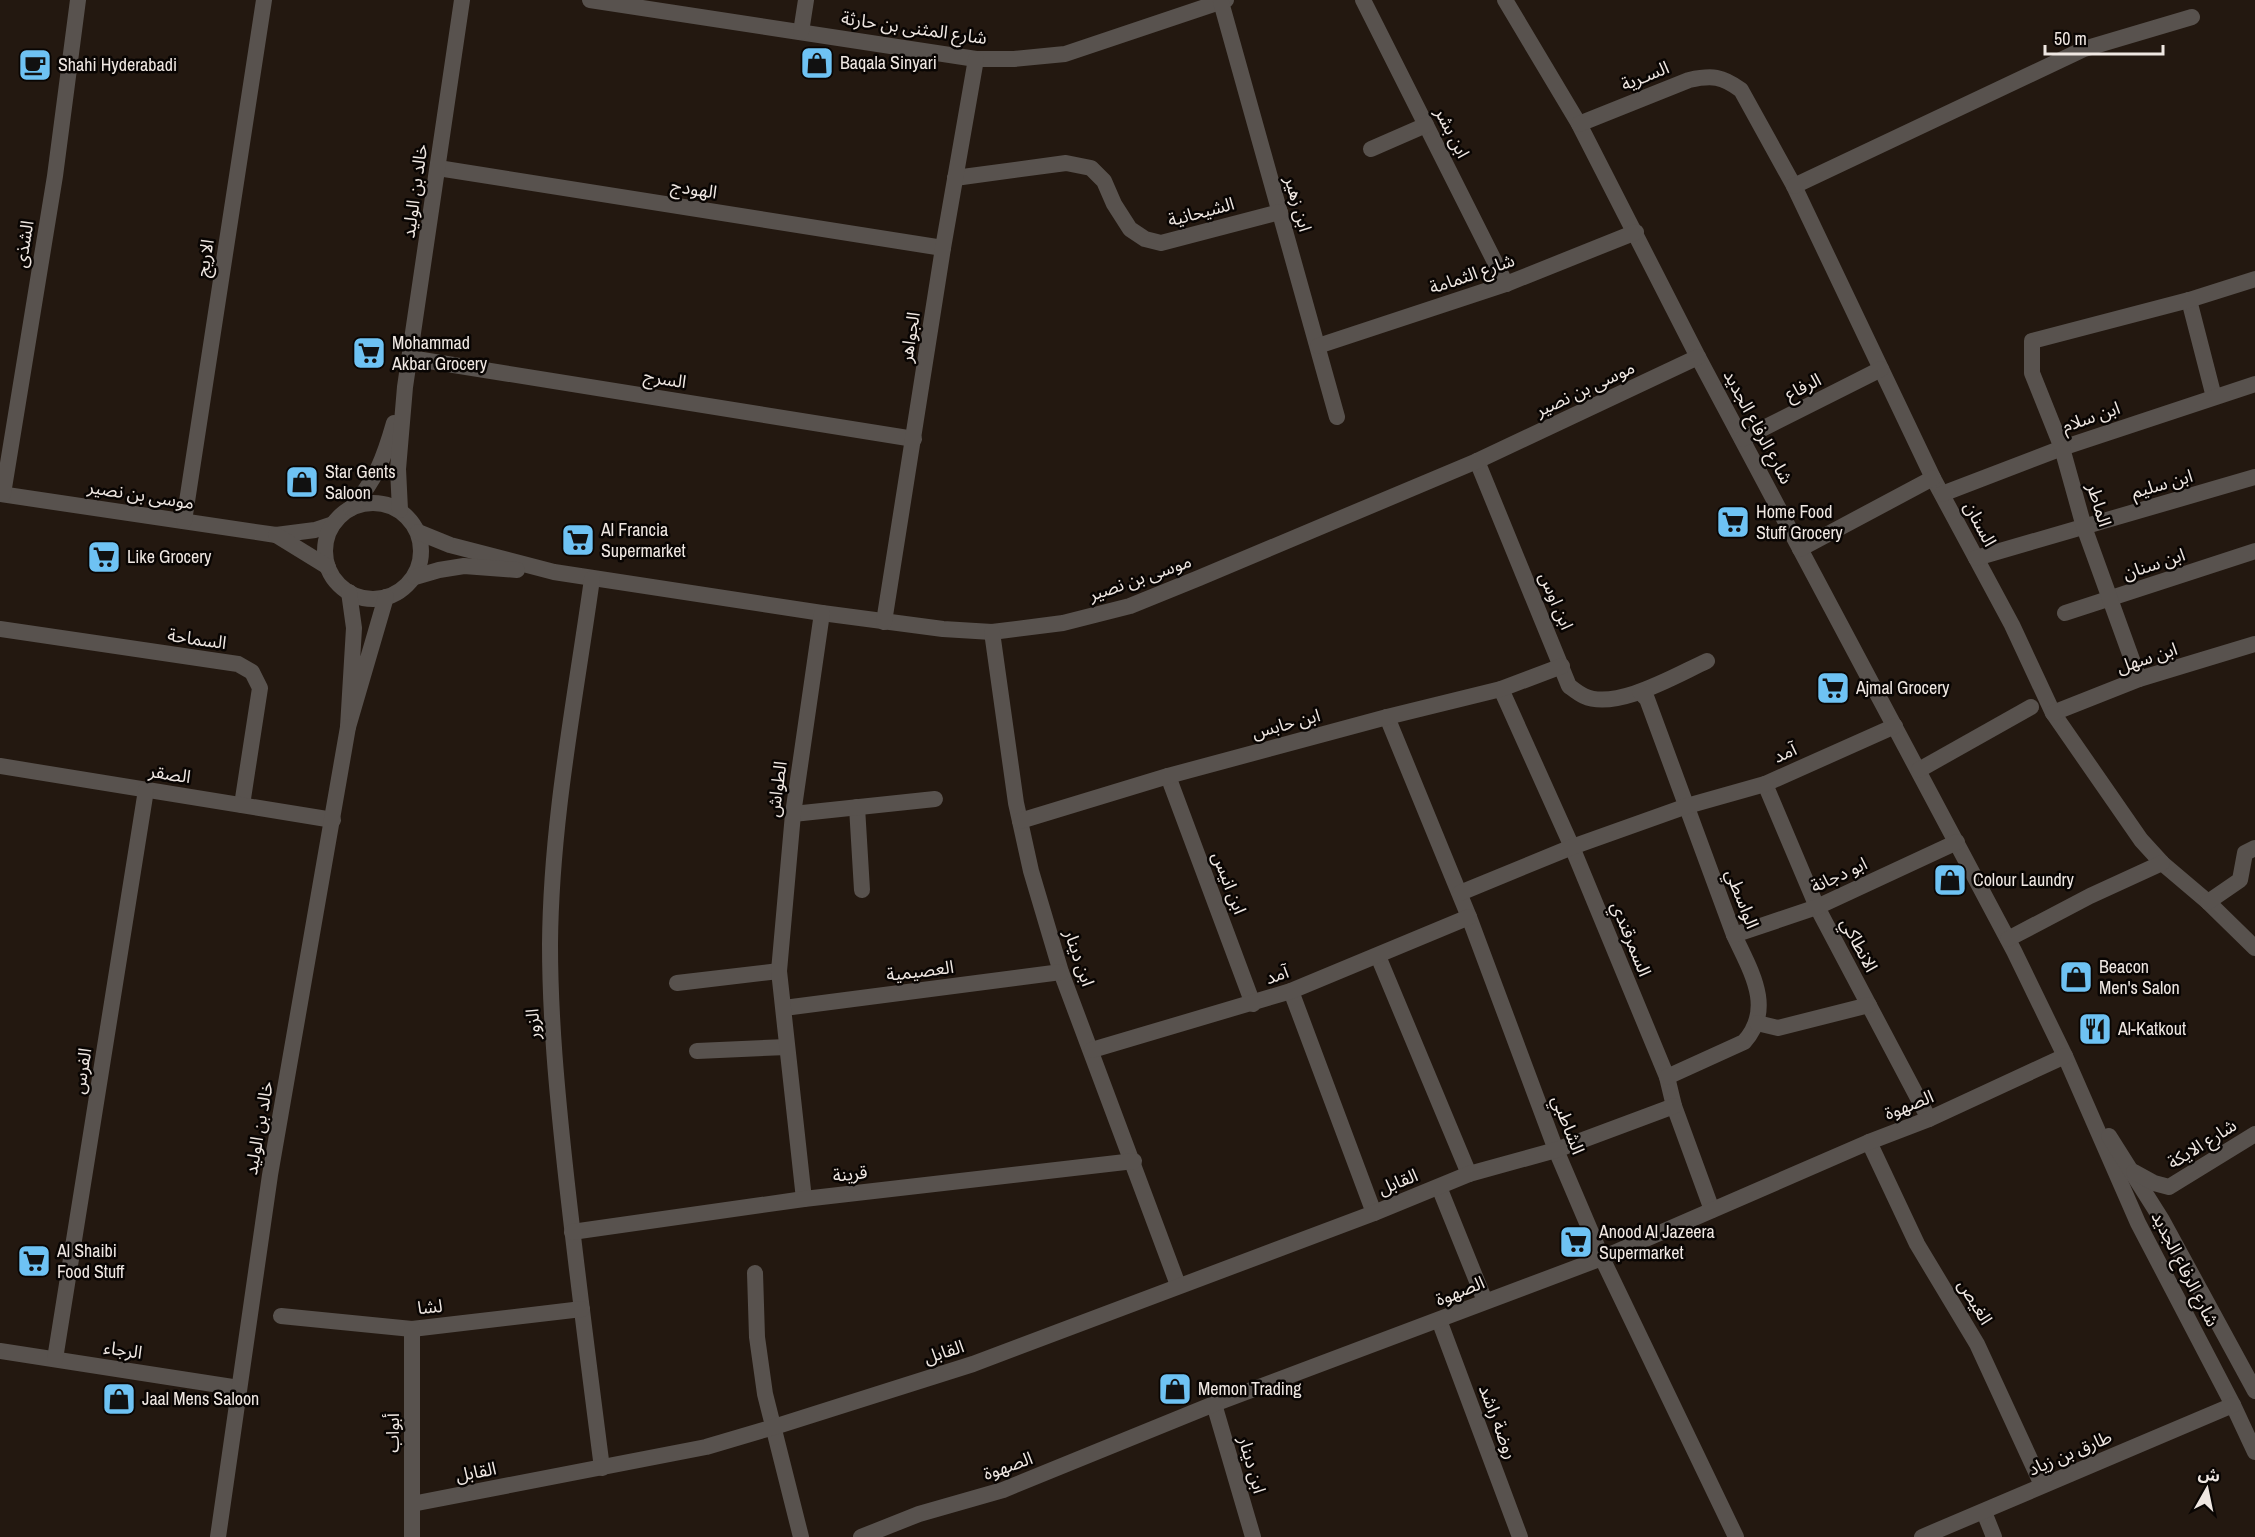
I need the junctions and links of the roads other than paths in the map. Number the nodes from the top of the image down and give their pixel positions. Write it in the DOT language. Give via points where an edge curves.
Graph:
graph roads {
  1 [pos="78,0"];
  2 [pos="264,0"];
  3 [pos="462,0"];
  4 [pos="590,0"];
  5 [pos="806,0"];
  6 [pos="1363,0"];
  7 [pos="1505,0"];
  8 [pos="1223,1"];
  9 [pos="620,3"];
  10 [pos="2192,17"];
  11 [pos="801,32"];
  12 [pos="976,59"];
  13 [pos="1727,80"];
  14 [pos="1580,124"];
  15 [pos="1426,125"];
  16 [pos="1371,148"];
  17 [pos="438,168"];
  18 [pos="956,178"];
  19 [pos="1794,186"];
  20 [pos="1280,212"];
  21 [pos="1636,232"];
  22 [pos="943,248"];
  23 [pos="2255,279"];
  24 [pos="1506,284"];
  25 [pos="2188,300"];
  26 [pos="1318,346"];
  27 [pos="1698,357"];
  28 [pos="410,358"];
  29 [pos="1881,369"];
  30 [pos="2255,384"];
  31 [pos="405,387"];
  32 [pos="2214,397"];
  33 [pos="1337,417"];
  34 [pos="914,439"];
  35 [pos="1742,439"];
  36 [pos="2062,448"];
  37 [pos="1477,461"];
  38 [pos="2255,477"];
  39 [pos="1933,478"];
  40 [pos="1,494"];
  41 [pos="1942,494"];
  42 [pos="351,508"];
  43 [pos="400,510"];
  44 [pos="184,521"];
  45 [pos="333,524"];
  46 [pos="2084,527"];
  47 [pos="418,532"];
  48 [pos="276,535"];
  49 [pos="1800,549"];
  50 [pos="2255,551"];
  51 [pos="1976,558"];
  52 [pos="328,567"];
  53 [pos="554,572"];
  54 [pos="415,576"];
  55 [pos="592,579"];
  56 [pos="349,592"];
  57 [pos="386,597"];
  58 [pos="2112,598"];
  59 [pos="822,613"];
  60 [pos="2066,613"];
  61 [pos="884,622"];
  62 [pos="0,629"];
  63 [pos="992,632"];
  64 [pos="2255,644"];
  65 [pos="1707,661"];
  66 [pos="1562,666"];
  67 [pos="2139,679"];
  68 [pos="1501,689"];
  69 [pos="1640,692"];
  70 [pos="2031,707"];
  71 [pos="2053,713"];
  72 [pos="1387,717"];
  73 [pos="1895,726"];
  74 [pos="348,727"];
  75 [pos="0,766"];
  76 [pos="1919,770"];
  77 [pos="1168,776"];
  78 [pos="1766,784"];
  79 [pos="146,790"];
  80 [pos="935,799"];
  81 [pos="242,805"];
  82 [pos="1687,806"];
  83 [pos="857,807"];
  84 [pos="793,814"];
  85 [pos="333,820"];
  86 [pos="1020,821"];
  87 [pos="1957,842"];
  88 [pos="1572,847"];
  89 [pos="2255,848"];
  90 [pos="2162,863"];
  91 [pos="862,890"];
  92 [pos="1460,893"];
  93 [pos="2208,902"];
  94 [pos="1817,907"];
  95 [pos="1469,917"];
  96 [pos="1734,935"];
  97 [pos="2007,939"];
  98 [pos="2255,948"];
  99 [pos="1378,956"];
  100 [pos="779,970"];
  101 [pos="1061,972"];
  102 [pos="677,983"];
  103 [pos="1291,991"];
  104 [pos="1253,1004"];
  105 [pos="1869,1005"];
  106 [pos="784,1008"];
  107 [pos="1757,1023"];
  108 [pos="787,1047"];
  109 [pos="1092,1050"];
  110 [pos="697,1051"];
  111 [pos="2065,1056"];
  112 [pos="1667,1077"];
  113 [pos="2085,1101"];
  114 [pos="1674,1106"];
  115 [pos="1929,1119"];
  116 [pos="2255,1134"];
  117 [pos="1869,1142"];
  118 [pos="1556,1150"];
  119 [pos="1134,1161"];
  120 [pos="2132,1170"];
  121 [pos="1469,1174"];
  122 [pos="1439,1186"];
  123 [pos="2169,1187"];
  124 [pos="804,1199"];
  125 [pos="1712,1209"];
  126 [pos="1374,1213"];
  127 [pos="2162,1220"];
  128 [pos="572,1232"];
  129 [pos="1602,1258"];
  130 [pos="755,1273"];
  131 [pos="1178,1285"];
  132 [pos="1485,1301"];
  133 [pos="582,1309"];
  134 [pos="281,1316"];
  135 [pos="1439,1320"];
  136 [pos="412,1329"];
  137 [pos="0,1350"];
  138 [pos="55,1359"];
  139 [pos="239,1388"];
  140 [pos="2255,1390"];
  141 [pos="1214,1404"];
  142 [pos="2233,1405"];
  143 [pos="774,1427"];
  144 [pos="2255,1452"];
  145 [pos="602,1468"];
  146 [pos="2042,1485"];
  147 [pos="412,1504"];
  148 [pos="1983,1512"];
  149 [pos="881,1534"];
  150 [pos="218,1537"];
  151 [pos="412,1537"];
  152 [pos="801,1537"];
  153 [pos="861,1537"];
  154 [pos="1253,1537"];
  155 [pos="1520,1537"];
  156 [pos="1736,1537"];
  157 [pos="1922,1537"];
  158 [pos="1994,1537"];
  1 -- 40 [label="street, الشذى" via="55,176"];
  2 -- 44 [label="street, الاريج"];
  3 -- 17 [label="street, خالد بن الوليد"];
  4 -- 9 [label="street, شارع المثنى بن حارثة"];
  5 -- 11 [label="street"];
  6 -- 15 [label="street, ابن بشر"];
  7 -- 14 [label="street, شارع الرفاع الجديد"];
  8 -- 12 [label="street, شارع المثنى بن حارثة" via="1065,54"];
  8 -- 20 [label="street, ابن زهير"];
  9 -- 11 [label="street, شارع المثنى بن حارثة"];
  10 -- 19 [label="street" via="2084,49"];
  11 -- 12 [label="street, شارع المثنى بن حارثة"];
  12 -- 18 [label="street, الجواهر"];
  13 -- 14 [label="street, السـرية" via="1707,76 1689,80"];
  13 -- 19 [label="street, السنان" via="1742,90"];
  14 -- 21 [label="street, شارع الرفاع الجديد"];
  15 -- 16 [label="street"];
  15 -- 24 [label="street, ابن بشر"];
  17 -- 22 [label="street, الهودج"];
  17 -- 28 [label="street, خالد بن الوليد"];
  18 -- 20 [label="street, الشيحانية" via="1066,163 1091,168 1104,181 1130,229 1161,243"];
  18 -- 22 [label="street, الجواهر"];
  19 -- 29 [label="street, السنان"];
  20 -- 26 [label="street, ابن زهير"];
  21 -- 24 [label="street, شارع الثمامة"];
  21 -- 27 [label="street, شارع الرفاع الجديد"];
  22 -- 34 [label="street, الجواهر"];
  23 -- 25 [label="street"];
  24 -- 26 [label="street, شارع الثمامة"];
  25 -- 32 [label="street"];
  25 -- 36 [label="street, الماطر" via="2032,341 2032,373"];
  26 -- 33 [label="street, ابن زهير"];
  27 -- 35 [label="street, شارع الرفاع الجديد"];
  27 -- 37 [label="street, موسى بن نصير"];
  28 -- 31 [label="street, خالد بن الوليد"];
  28 -- 34 [label="street, السرج"];
  29 -- 35 [label="street, الرفاع"];
  29 -- 39 [label="street, السنان"];
  30 -- 32 [label="street, ابن سلام"];
  31 -- 42 [label="street, خالد بن الوليد" via="381,464 367,490"];
  31 -- 43 [label="street, خالد بن الوليد" via="398,461"];
  32 -- 36 [label="street, ابن سلام"];
  34 -- 61 [label="street, الجواهر"];
  35 -- 49 [label="street, شارع الرفاع الجديد"];
  36 -- 41 [label="street, ابن سلام"];
  36 -- 46 [label="street, الماطر"];
  37 -- 63 [label="street, موسى بن نصير" via="1130,606 1063,623"];
  37 -- 66 [label="street, ابن اوس"];
  38 -- 46 [label="street, ابن سليم"];
  39 -- 41 [label="street, السنان"];
  39 -- 49 [label="street"];
  40 -- 44 [label="street, موسى بن نصير"];
  41 -- 51 [label="street, السنان"];
  42 -- 43 [label="street" via="376,502"];
  42 -- 45 [label="street"];
  43 -- 47 [label="street"];
  44 -- 48 [label="street, موسى بن نصير"];
  45 -- 48 [label="street, موسى بن نصير" via="315,531"];
  45 -- 52 [label="street" via="325,552"];
  46 -- 51 [label="street, ابن سليم"];
  46 -- 58 [label="street, الماطر"];
  47 -- 53 [label="street, موسى بن نصير" via="456,547"];
  47 -- 54 [label="street" via="421,563"];
  48 -- 52 [label="street, موسى بن نصير"];
  49 -- 73 [label="street, شارع الرفاع الجديد"];
  50 -- 58 [label="street, ابن سنان"];
  51 -- 71 [label="street, السنان"];
  52 -- 56 [label="street"];
  53 -- 54 [label="street, موسى بن نصير" via="464,566"];
  53 -- 55 [label="street, موسى بن نصير"];
  54 -- 57 [label="street" via="398,593"];
  55 -- 59 [label="street, موسى بن نصير"];
  55 -- 128 [label="street, الزور" via="555,830 550,932 555,1073"];
  56 -- 57 [label="street" via="361,598"];
  56 -- 74 [label="street, خالد بن الوليد" via="354,628"];
  57 -- 74 [label="street, خالد بن الوليد"];
  58 -- 60 [label="street, ابن سنان"];
  58 -- 67 [label="street, الماطر"];
  59 -- 61 [label="street, موسى بن نصير"];
  59 -- 84 [label="street, الطواش"];
  61 -- 63 [label="street, موسى بن نصير"];
  62 -- 81 [label="street, السماحة" via="238,664 252,672 260,688"];
  63 -- 86 [label="street, ابن دينار"];
  64 -- 67 [label="street, ابن سهل"];
  65 -- 69 [label="street, ابن اوس"];
  66 -- 68 [label="street, ابن حابس"];
  66 -- 69 [label="street, ابن اوس" via="1569,686 1585,697 1608,701"];
  67 -- 71 [label="street, ابن سهل"];
  68 -- 72 [label="street, ابن حابس"];
  68 -- 88 [label="street, السمرقندي"];
  69 -- 82 [label="street, الواسطي" via="1647,699"];
  70 -- 76 [label="street"];
  71 -- 90 [label="street, السنان" via="2140,840"];
  72 -- 77 [label="street, ابن حابس"];
  72 -- 92 [label="street, الشاطبي"];
  73 -- 76 [label="street, شارع الرفاع الجديد"];
  73 -- 78 [label="street, آمد"];
  74 -- 85 [label="street, خالد بن الوليد"];
  75 -- 79 [label="street, الصقر"];
  76 -- 87 [label="street, شارع الرفاع الجديد"];
  77 -- 86 [label="street, ابن حابس"];
  77 -- 104 [label="street, ابن انيس"];
  78 -- 82 [label="street, آمد"];
  78 -- 94 [label="street, الانطاكي"];
  79 -- 81 [label="street, الصقر"];
  79 -- 138 [label="street, الفرس"];
  80 -- 83 [label="street"];
  81 -- 85 [label="street, الصقر"];
  82 -- 88 [label="street, آمد"];
  82 -- 96 [label="street, الواسطي"];
  83 -- 84 [label="street"];
  83 -- 91 [label="street"];
  84 -- 100 [label="street, الطواش"];
  85 -- 139 [label="street, خالد بن الوليد" via="272,1164"];
  86 -- 101 [label="street, ابن دينار"];
  87 -- 94 [label="street, ابو دجانة"];
  87 -- 97 [label="street, شارع الرفاع الجديد"];
  88 -- 92 [label="street"];
  88 -- 112 [label="street, السمرقندي"];
  89 -- 93 [label="street" via="2244,853 2241,880"];
  90 -- 93 [label="street, السنان"];
  90 -- 97 [label="street"];
  92 -- 95 [label="street, الشاطبي"];
  93 -- 98 [label="street, السنان"];
  94 -- 96 [label="street, ابو دجانة"];
  94 -- 105 [label="street, الانطاكي"];
  95 -- 99 [label="street, آمد"];
  95 -- 118 [label="street, الشاطبي"];
  96 -- 107 [label="street, الواسطي" via="1756,988"];
  97 -- 111 [label="street, شارع الرفاع الجديد"];
  99 -- 103 [label="street, آمد"];
  99 -- 121 [label="street"];
  100 -- 102 [label="street"];
  100 -- 106 [label="street, الطواش"];
  101 -- 106 [label="street, العصيمية"];
  101 -- 109 [label="street, ابن دينار"];
  103 -- 104 [label="street, آمد"];
  103 -- 126 [label="street"];
  104 -- 109 [label="street, آمد"];
  105 -- 107 [label="street" via="1778,1028"];
  105 -- 115 [label="street, الانطاكي"];
  106 -- 108 [label="street, الطواش"];
  107 -- 112 [label="street" via="1735,1048"];
  108 -- 110 [label="street"];
  108 -- 124 [label="street, الطواش"];
  109 -- 119 [label="street, ابن دينار"];
  111 -- 113 [label="street, شارع الرفاع الجديد"];
  111 -- 115 [label="street, الصهوة"];
  112 -- 114 [label="street, السمرقندي"];
  113 -- 120 [label="street, شارع الرفاع الجديد"];
  113 -- 142 [label="street, شارع الرفاع الجديد" via="2138,1222"];
  114 -- 118 [label="street, القابل"];
  114 -- 125 [label="street, السمرقندي"];
  115 -- 117 [label="street, الصهوة"];
  116 -- 123 [label="street, شارع الايكة"];
  117 -- 125 [label="street, الصهوة"];
  117 -- 146 [label="street, الغيص" via="1917,1244 1977,1344"];
  118 -- 121 [label="street, القابل"];
  118 -- 129 [label="street, الشاطبي"];
  119 -- 124 [label="street, قرينة"];
  119 -- 131 [label="street, ابن دينار"];
  120 -- 123 [label="street, شارع الايكة" via="2154,1184"];
  120 -- 127 [label="street, شارع الرفاع الجديد"];
  121 -- 122 [label="street, القابل"];
  122 -- 126 [label="street, القابل"];
  122 -- 132 [label="street"];
  123 -- 127 [label="street, شارع الايكة"];
  124 -- 128 [label="street, قرينة"];
  125 -- 129 [label="street, الصهوة"];
  126 -- 131 [label="street, القابل"];
  127 -- 140 [label="street, شارع الرفاع الجديد"];
  128 -- 133 [label="street, الزور"];
  129 -- 132 [label="street, الصهوة"];
  129 -- 156 [label="street, الشاطبي"];
  130 -- 143 [label="street" via="757,1337"];
  131 -- 143 [label="street, القابل" via="973,1364"];
  132 -- 135 [label="street, الصهوة"];
  133 -- 136 [label="street, لشا"];
  133 -- 145 [label="street, الزور"];
  134 -- 136 [label="street, لشا"];
  135 -- 141 [label="street, الصهوة"];
  135 -- 155 [label="street, روضة راشد"];
  136 -- 147 [label="street, أبواب"];
  137 -- 138 [label="street, الرجاء"];
  138 -- 139 [label="street, الرجاء"];
  139 -- 150 [label="street, خالد بن الوليد"];
  141 -- 149 [label="street, الصهوة" via="1003,1490 920,1514"];
  141 -- 154 [label="street, ابن دينار"];
  142 -- 144 [label="street, شارع الرفاع الجديد"];
  142 -- 146 [label="street, طارق بن زياد"];
  143 -- 145 [label="street, القابل" via="706,1447"];
  143 -- 152 [label="street"];
  145 -- 147 [label="street, القابل"];
  146 -- 148 [label="street, طارق بن زياد"];
  147 -- 151 [label="street, أبواب"];
  148 -- 157 [label="street, طارق بن زياد"];
  148 -- 158 [label="street"];
  149 -- 153 [label="street, الصهوة"];
}
